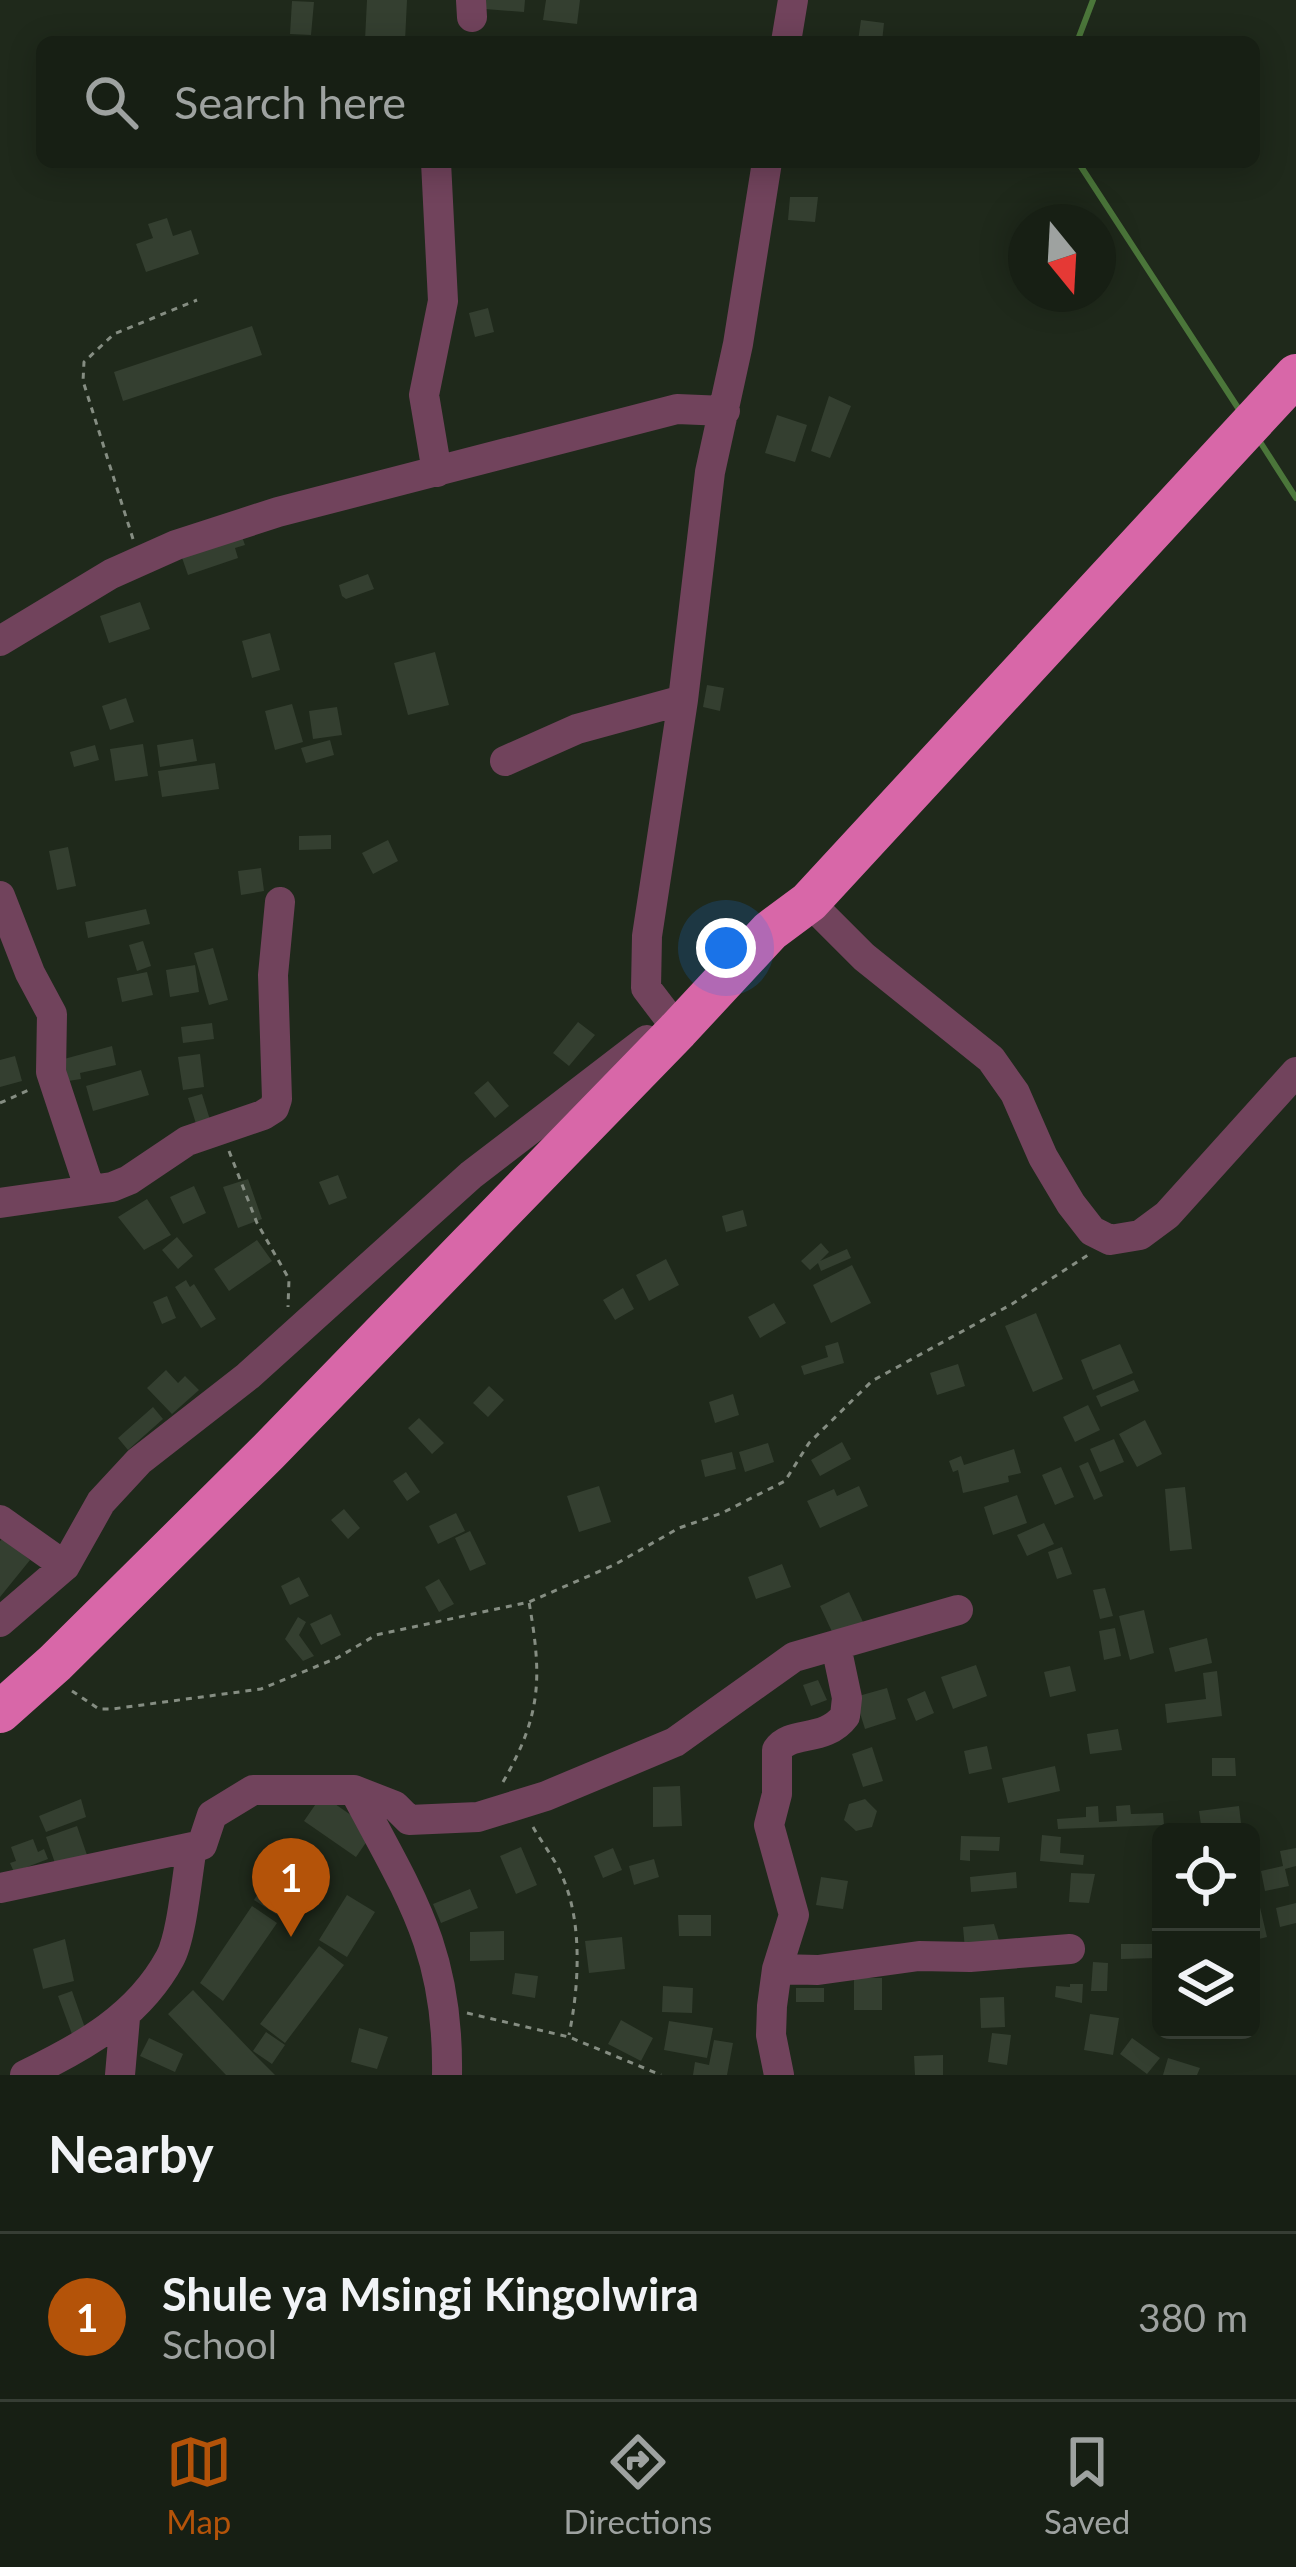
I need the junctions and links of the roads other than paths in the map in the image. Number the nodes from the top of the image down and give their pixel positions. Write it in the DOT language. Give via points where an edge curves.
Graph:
graph roads {
  1 [pos="793,0"];
  2 [pos="787,36"];
  3 [pos="436,168"];
  4 [pos="766,168"];
  5 [pos="1296,375"];
  6 [pos="724,411"];
  7 [pos="437,472"];
  8 [pos="0,641"];
  9 [pos="683,700"];
  10 [pos="505,761"];
  11 [pos="0,896"];
  12 [pos="280,902"];
  13 [pos="809,902"];
  14 [pos="674,1026"];
  15 [pos="1296,1072"];
  16 [pos="90,1190"];
  17 [pos="0,1203"];
  18 [pos="0,1520"];
  19 [pos="65,1566"];
  20 [pos="958,1610"];
  21 [pos="0,1622"];
  22 [pos="836,1646"];
  23 [pos="0,1712"];
  24 [pos="354,1790"];
  25 [pos="192,1847"];
  26 [pos="0,1888"];
  27 [pos="1070,1949"];
  28 [pos="777,1969"];
  29 [pos="125,2018"];
  30 [pos="25,2075"];
  31 [pos="119,2075"];
  32 [pos="447,2075"];
  33 [pos="778,2075"];
  1 -- 2 [label="street"];
  3 -- 7 [label="street" via="443,301 424,395"];
  4 -- 6 [label="street"];
  5 -- 13 [label="highway"];
  6 -- 7 [label="street" via="676,409"];
  6 -- 9 [label="street"];
  7 -- 8 [label="street" via="278,512 141,559"];
  9 -- 10 [label="street" via="577,729"];
  9 -- 14 [label="street" via="644,975"];
  11 -- 16 [label="street" via="52,1014 54,1082"];
  12 -- 16 [label="street" via="274,1108 160,1156 129,1180"];
  13 -- 14 [label="highway"];
  13 -- 15 [label="street" via="991,1059 1071,1204 1092,1232 1110,1240 1141,1235 1167,1215"];
  14 -- 19 [label="street" via="471,1175 118,1481"];
  14 -- 23 [label="highway"];
  16 -- 17 [label="street"];
  18 -- 19 [label="street"];
  19 -- 21 [label="street"];
  20 -- 22 [label="street"];
  22 -- 24 [label="street" via="794,1657 675,1742 520,1805 478,1817 410,1820"];
  22 -- 28 [label="street" via="845,1716 832,1730 776,1750 769,1825 794,1915"];
  24 -- 25 [label="street" via="253,1790 212,1815 202,1845"];
  24 -- 32 [label="street" via="424,1923 440,1974"];
  25 -- 26 [label="street"];
  25 -- 29 [label="street" via="171,1956"];
  27 -- 28 [label="street"];
  28 -- 33 [label="street" via="771,2035"];
  29 -- 30 [label="street"];
  29 -- 31 [label="street"];
}
